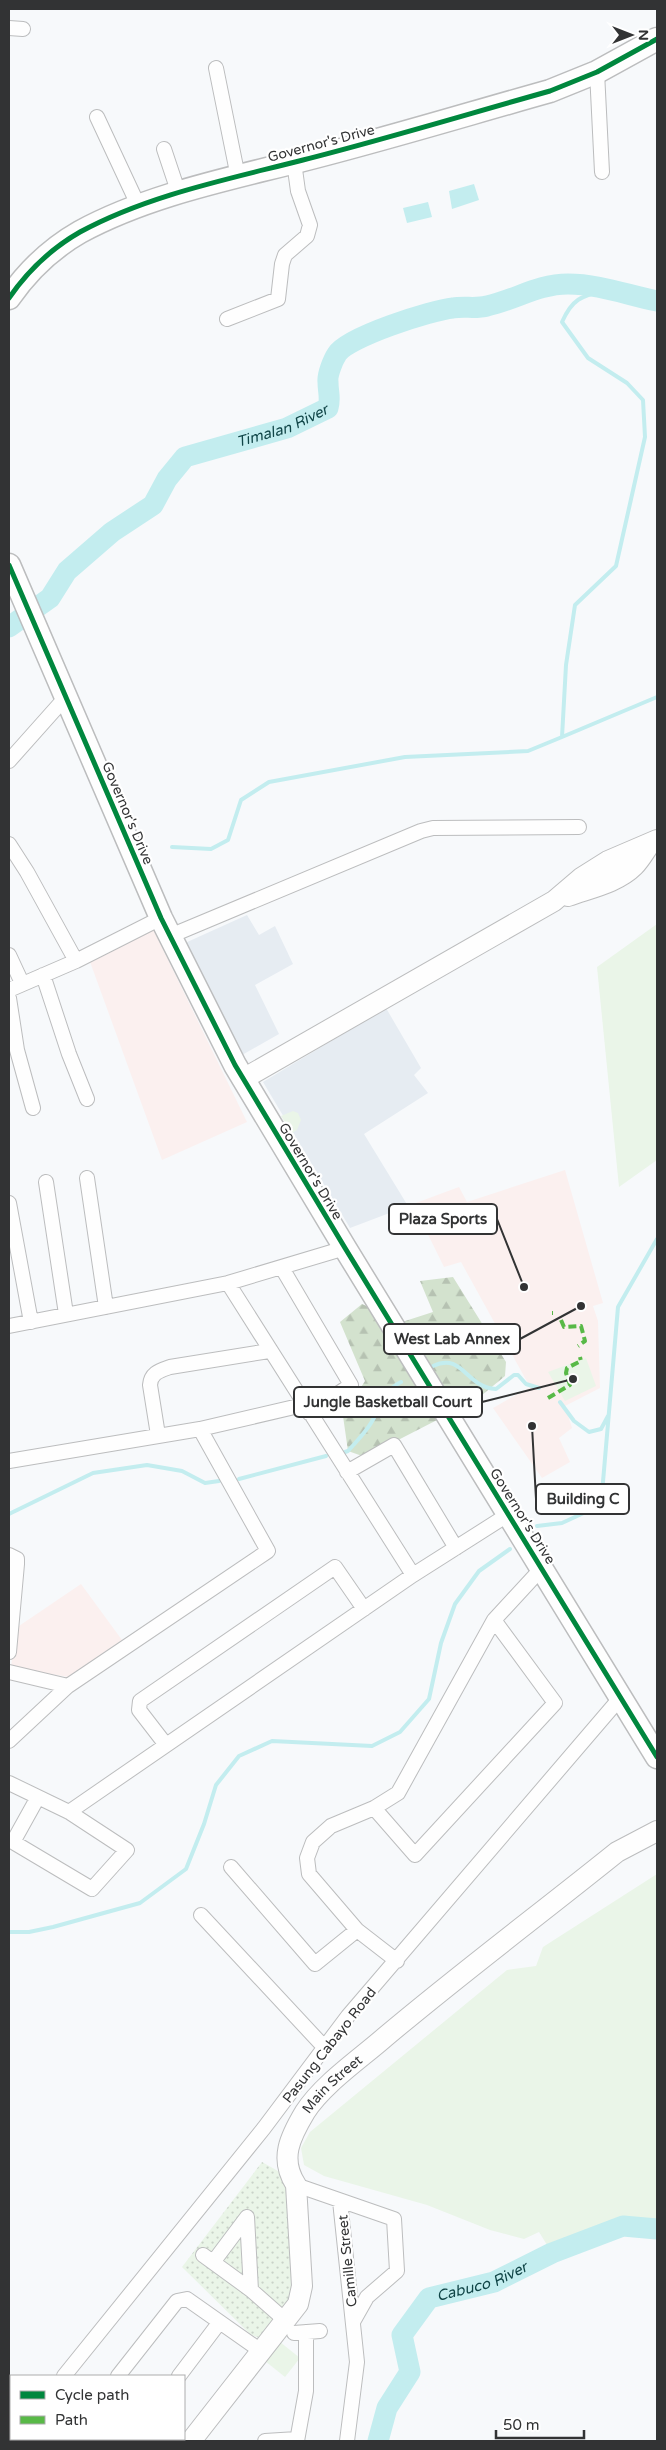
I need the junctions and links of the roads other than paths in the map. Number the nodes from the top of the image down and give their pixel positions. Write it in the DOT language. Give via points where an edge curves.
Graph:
graph roads {
  1 [pos="9,28"];
  2 [pos="23,29"];
  3 [pos="657,39"];
  4 [pos="216,68"];
  5 [pos="597,72"];
  6 [pos="97,117"];
  7 [pos="164,149"];
  8 [pos="294,162"];
  9 [pos="602,172"];
  10 [pos="238,177"];
  11 [pos="179,194"];
  12 [pos="139,207"];
  13 [pos="11,292"];
  14 [pos="227,319"];
  15 [pos="9,565"];
  16 [pos="66,697"];
  17 [pos="9,760"];
  18 [pos="579,827"];
  19 [pos="654,842"];
  20 [pos="9,844"];
  21 [pos="165,927"];
  22 [pos="9,955"];
  23 [pos="76,961"];
  24 [pos="43,975"];
  25 [pos="22,983"];
  26 [pos="9,990"];
  27 [pos="9,998"];
  28 [pos="243,1079"];
  29 [pos="87,1099"];
  30 [pos="34,1108"];
  31 [pos="87,1178"];
  32 [pos="46,1182"];
  33 [pos="9,1203"];
  34 [pos="344,1248"];
  35 [pos="282,1268"];
  36 [pos="228,1283"];
  37 [pos="106,1307"];
  38 [pos="66,1314"];
  39 [pos="31,1322"];
  40 [pos="9,1326"];
  41 [pos="269,1351"];
  42 [pos="306,1409"];
  43 [pos="200,1428"];
  44 [pos="158,1435"];
  45 [pos="9,1461"];
  46 [pos="347,1472"];
  47 [pos="509,1514"];
  48 [pos="456,1548"];
  49 [pos="9,1555"];
  50 [pos="542,1568"];
  51 [pos="413,1575"];
  52 [pos="364,1608"];
  53 [pos="494,1620"];
  54 [pos="9,1652"];
  55 [pos="9,1672"];
  56 [pos="68,1686"];
  57 [pos="621,1697"];
  58 [pos="9,1741"];
  59 [pos="166,1745"];
  60 [pos="657,1757"];
  61 [pos="9,1783"];
  62 [pos="38,1797"];
  63 [pos="374,1808"];
  64 [pos="69,1812"];
  65 [pos="657,1831"];
  66 [pos="231,1867"];
  67 [pos="201,1915"];
  68 [pos="358,1930"];
  69 [pos="397,1961"];
  70 [pos="325,2048"];
  71 [pos="296,2186"];
  72 [pos="340,2201"];
  73 [pos="251,2290"];
  74 [pos="354,2320"];
  75 [pos="219,2323"];
  76 [pos="302,2329"];
  77 [pos="261,2351"];
  78 [pos="65,2375"];
  79 [pos="119,2375"];
  80 [pos="180,2375"];
  81 [pos="297,2440"];
  82 [pos="190,2441"];
  83 [pos="265,2441"];
  84 [pos="347,2441"];
  1 -- 2 [label="street"];
  3 -- 5 [label="main road, Governor's Drive"];
  4 -- 10 [label="street"];
  5 -- 8 [label="main road, Governor's Drive" via="550,91"];
  5 -- 9 [label="street"];
  6 -- 12 [label="street"];
  7 -- 11 [label="street"];
  8 -- 10 [label="main road, Governor's Drive"];
  8 -- 14 [label="street" via="298,191 310,225 307,236 285,255 278,299"];
  10 -- 11 [label="main road, Governor's Drive"];
  11 -- 12 [label="main road, Governor's Drive"];
  12 -- 13 [label="main road, Governor's Drive" via="91,226 68,240"];
  15 -- 16 [label="main road, Governor's Drive"];
  16 -- 17 [label="street"];
  16 -- 21 [label="main road, Governor's Drive"];
  18 -- 21 [label="street" via="421,830"];
  19 -- 28 [label="street" via="627,872 554,901"];
  20 -- 23 [label="street"];
  21 -- 23 [label="street"];
  21 -- 28 [label="main road, Governor's Drive"];
  22 -- 25 [label="street"];
  23 -- 24 [label="street"];
  24 -- 25 [label="street"];
  24 -- 29 [label="street"];
  25 -- 26 [label="street"];
  27 -- 30 [label="street" via="17,1050"];
  28 -- 34 [label="main road, Governor's Drive"];
  31 -- 37 [label="street"];
  32 -- 38 [label="street"];
  33 -- 39 [label="street"];
  34 -- 35 [label="street"];
  34 -- 47 [label="main road, Governor's Drive"];
  35 -- 36 [label="street"];
  35 -- 42 [label="street" via="350,1385"];
  36 -- 37 [label="street"];
  36 -- 41 [label="street"];
  37 -- 38 [label="street"];
  38 -- 39 [label="street"];
  39 -- 40 [label="street"];
  41 -- 42 [label="street"];
  41 -- 44 [label="street" via="170,1367 156,1373 150,1385"];
  42 -- 43 [label="street"];
  42 -- 46 [label="street"];
  43 -- 44 [label="street"];
  43 -- 56 [label="street" via="268,1551"];
  44 -- 45 [label="street"];
  46 -- 48 [label="street" via="394,1445"];
  46 -- 51 [label="street"];
  47 -- 48 [label="street"];
  47 -- 50 [label="main road, Governor's Drive"];
  48 -- 51 [label="street"];
  49 -- 54 [label="street" via="17,1559"];
  50 -- 53 [label="street"];
  50 -- 57 [label="main road, Governor's Drive"];
  51 -- 52 [label="street"];
  52 -- 59 [label="street"];
  52 -- 59 [label="street" via="335,1567 140,1701 139,1710"];
  53 -- 63 [label="street" via="398,1793"];
  53 -- 63 [label="street" via="555,1703 415,1855"];
  55 -- 56 [label="street"];
  56 -- 58 [label="street"];
  57 -- 60 [label="main road, Governor's Drive"];
  57 -- 69 [label="street, Pasung Cabayo Road"];
  59 -- 64 [label="street"];
  61 -- 62 [label="street"];
  62 -- 64 [label="street"];
  62 -- 64 [label="street" via="13,1842 92,1889 126,1850"];
  63 -- 68 [label="street" via="331,1826 313,1842 307,1858 309,1874"];
  65 -- 71 [label="street, Main Street" via="617,1852 335,2080 306,2110 290,2141 287,2165"];
  66 -- 68 [label="street" via="315,1964"];
  67 -- 70 [label="street"];
  68 -- 69 [label="street"];
  69 -- 70 [label="street, Pasung Cabayo Road" via="348,2016"];
  70 -- 78 [label="street, Pasung Cabayo Road"];
  71 -- 72 [label="street, Camille Street"];
  71 -- 76 [label="street, Main Street" via="302,2295 298,2304"];
  72 -- 74 [label="street, Camille Street"];
  72 -- 74 [label="street, Camille Street" via="394,2219 397,2271 367,2297"];
  73 -- 73 [label="street" via="208,2258 247,2217"];
  73 -- 76 [label="street"];
  74 -- 84 [label="street, Camille Street" via="357,2362"];
  75 -- 77 [label="street"];
  75 -- 79 [label="street" via="187,2299 177,2301"];
  75 -- 80 [label="street"];
  76 -- 77 [label="street, Main Street"];
  76 -- 81 [label="street" via="306,2391"];
  77 -- 82 [label="street, Main Street"];
  81 -- 83 [label="street"];
}
